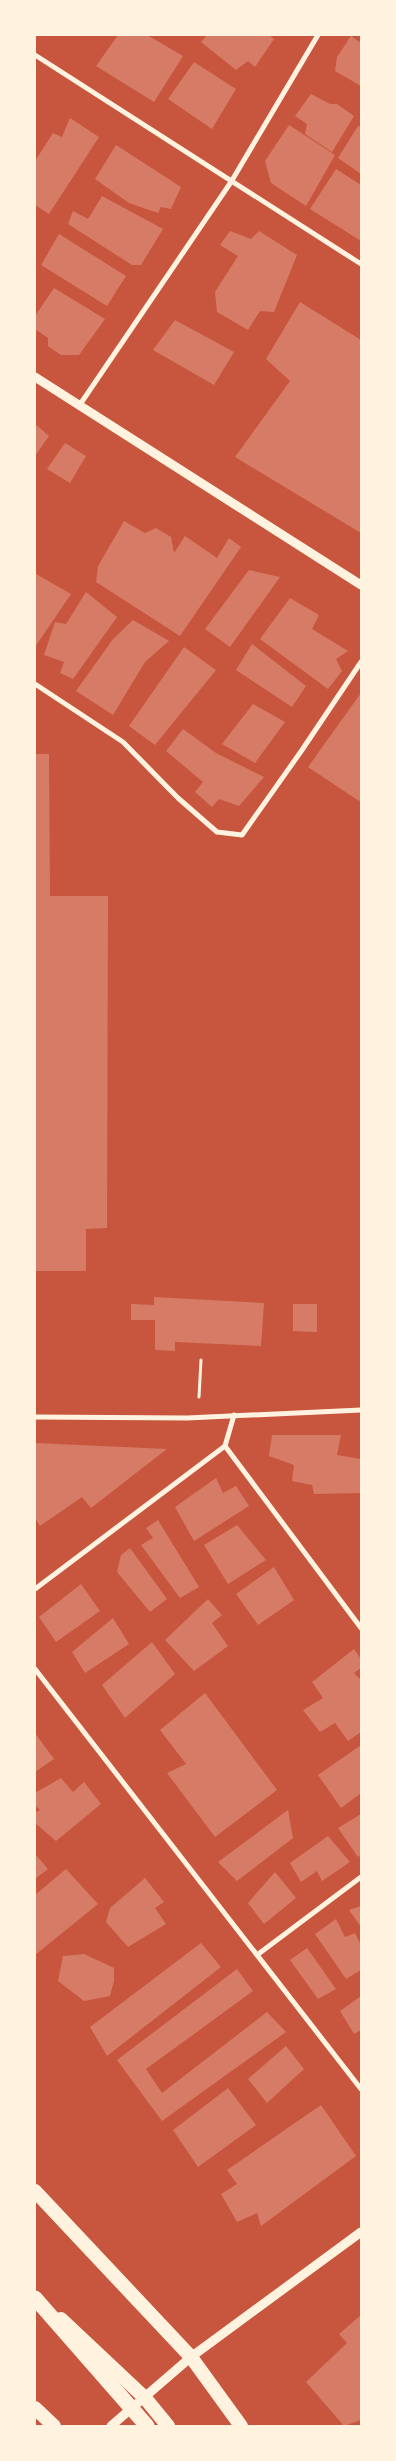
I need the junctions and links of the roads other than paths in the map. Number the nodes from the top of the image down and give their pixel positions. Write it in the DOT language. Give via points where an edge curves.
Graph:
graph roads {
  1 [pos="318,35"];
  2 [pos="35,55"];
  3 [pos="231,182"];
  4 [pos="361,264"];
  5 [pos="35,378"];
  6 [pos="79,406"];
  7 [pos="361,585"];
  8 [pos="361,662"];
  9 [pos="35,684"];
  10 [pos="361,1410"];
  11 [pos="234,1415"];
  12 [pos="35,1417"];
  13 [pos="225,1446"];
  14 [pos="35,1589"];
  15 [pos="361,1628"];
  16 [pos="35,1668"];
  17 [pos="361,1877"];
  18 [pos="257,1955"];
  19 [pos="361,2089"];
  20 [pos="35,2191"];
  21 [pos="361,2232"];
  22 [pos="35,2297"];
  23 [pos="191,2357"];
  24 [pos="145,2398"];
  25 [pos="35,2408"];
  26 [pos="54,2426"];
  27 [pos="111,2426"];
  28 [pos="147,2426"];
  29 [pos="168,2426"];
  30 [pos="241,2426"];
  1 -- 3 [label="street"];
  2 -- 3 [label="street"];
  3 -- 4 [label="street"];
  3 -- 6 [label="street"];
  5 -- 6 [label="street"];
  6 -- 7 [label="street"];
  8 -- 9 [label="street" via="242,835 217,832 123,742"];
  10 -- 11 [label="street"];
  11 -- 12 [label="street" via="188,1418"];
  11 -- 13 [label="street"];
  13 -- 14 [label="street"];
  13 -- 15 [label="street"];
  16 -- 18 [label="street"];
  17 -- 18 [label="street"];
  18 -- 19 [label="street"];
  20 -- 23 [label="highway"];
  21 -- 23 [label="street"];
  22 -- 24 [label="highway"];
  22 -- 28 [label="highway"];
  23 -- 24 [label="street"];
  23 -- 30 [label="highway"];
  24 -- 27 [label="street"];
  24 -- 29 [label="highway"];
  25 -- 26 [label="highway"];
}
